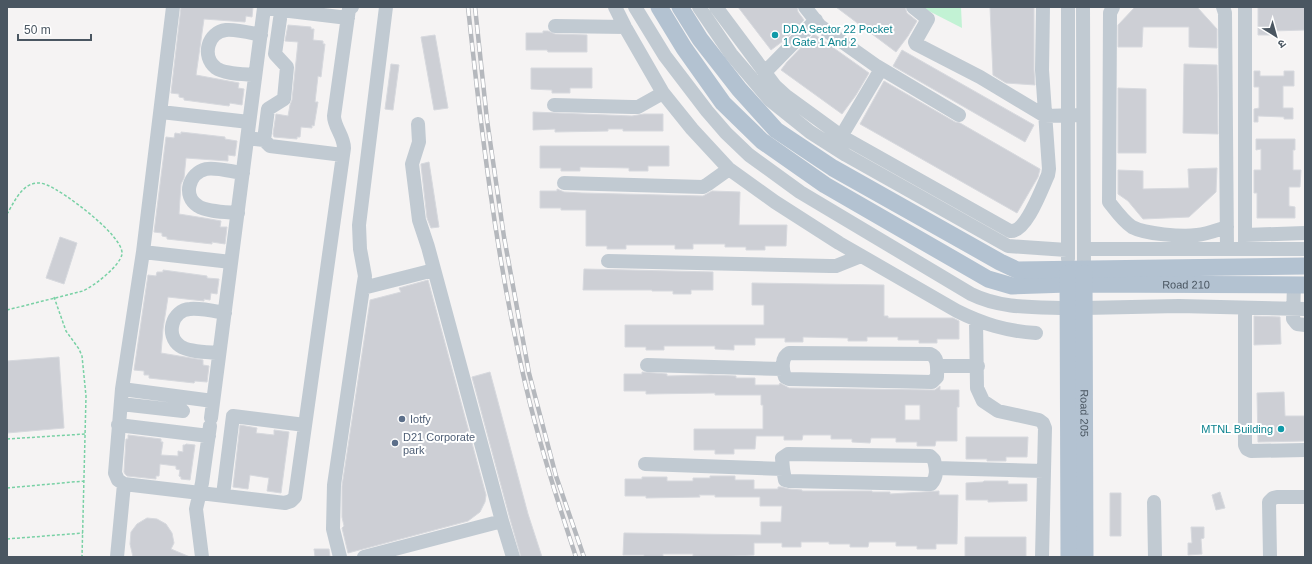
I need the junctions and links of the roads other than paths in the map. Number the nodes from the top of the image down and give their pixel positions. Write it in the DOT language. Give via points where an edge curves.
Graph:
graph roads {
  1 [pos="173,7"];
  2 [pos="331,7"];
  3 [pos="386,7"];
  4 [pos="615,7"];
  5 [pos="635,7"];
  6 [pos="659,7"];
  7 [pos="680,7"];
  8 [pos="699,7"];
  9 [pos="716,7"];
  10 [pos="805,7"];
  11 [pos="913,7"];
  12 [pos="1042,7"];
  13 [pos="1068,7"];
  14 [pos="1083,7"];
  15 [pos="1113,7"];
  16 [pos="1224,7"];
  17 [pos="1245,7"];
  18 [pos="350,12"];
  19 [pos="270,13"];
  20 [pos="816,20"];
  21 [pos="326,25"];
  22 [pos="555,26"];
  23 [pos="625,27"];
  24 [pos="261,35"];
  25 [pos="258,53"];
  26 [pos="275,54"];
  27 [pos="881,69"];
  28 [pos="765,72"];
  29 [pos="255,75"];
  30 [pos="663,93"];
  31 [pos="554,105"];
  32 [pos="251,107"];
  33 [pos="268,109"];
  34 [pos="161,112"];
  35 [pos="1084,114"];
  36 [pos="959,115"];
  37 [pos="1068,115"];
  38 [pos="1045,116"];
  39 [pos="249,122"];
  40 [pos="418,124"];
  41 [pos="248,139"];
  42 [pos="264,140"];
  43 [pos="838,142"];
  44 [pos="343,155"];
  45 [pos="825,162"];
  46 [pos="729,169"];
  47 [pos="243,173"];
  48 [pos="564,183"];
  49 [pos="238,213"];
  50 [pos="1227,227"];
  51 [pos="1213,232"];
  52 [pos="1305,234"];
  53 [pos="1245,235"];
  54 [pos="1084,249"];
  55 [pos="1212,249"];
  56 [pos="1227,249"];
  57 [pos="1245,249"];
  58 [pos="1305,249"];
  59 [pos="1067,250"];
  60 [pos="143,252"];
  61 [pos="861,256"];
  62 [pos="608,261"];
  63 [pos="231,262"];
  64 [pos="1305,266"];
  65 [pos="434,270"];
  66 [pos="1076,277"];
  67 [pos="1299,284"];
  68 [pos="364,288"];
  69 [pos="1076,308"];
  70 [pos="1245,308"];
  71 [pos="1299,309"];
  72 [pos="225,313"];
  73 [pos="976,320"];
  74 [pos="1305,325"];
  75 [pos="1036,333"];
  76 [pos="220,353"];
  77 [pos="647,365"];
  78 [pos="937,366"];
  79 [pos="978,366"];
  80 [pos="783,369"];
  81 [pos="122,389"];
  82 [pos="121,404"];
  83 [pos="183,411"];
  84 [pos="233,416"];
  85 [pos="211,419"];
  86 [pos="118,425"];
  87 [pos="305,425"];
  88 [pos="1305,450"];
  89 [pos="645,464"];
  90 [pos="936,468"];
  91 [pos="783,469"];
  92 [pos="1044,471"];
  93 [pos="124,484"];
  94 [pos="200,493"];
  95 [pos="223,495"];
  96 [pos="1305,497"];
  97 [pos="1154,502"];
  98 [pos="502,521"];
  99 [pos="117,557"];
  100 [pos="202,557"];
  101 [pos="340,557"];
  102 [pos="364,557"];
  103 [pos="513,557"];
  104 [pos="1042,557"];
  105 [pos="1069,557"];
  106 [pos="1085,557"];
  107 [pos="1155,557"];
  108 [pos="1270,557"];
  1 -- 34 [label="street"];
  2 -- 18 [label="street"];
  3 -- 68 [label="street" via="359,225"];
  4 -- 23 [label="street"];
  5 -- 69 [label="street" via="666,56 726,133 749,155 800,192 985,300 1017,306"];
  6 -- 66 [label="main road" via="722,103 762,141 825,185 988,279 1012,286"];
  7 -- 45 [label="main road" via="739,89 776,130"];
  8 -- 43 [label="street" via="731,54 770,100 810,132"];
  9 -- 28 [label="street"];
  10 -- 20 [label="street"];
  11 -- 38 [label="street" via="928,19 916,44 980,77"];
  12 -- 38 [label="street"];
  13 -- 37 [label="street"];
  14 -- 35 [label="street"];
  15 -- 51 [label="street" via="1110,13 1109,202 1133,227 1146,231 1196,235"];
  16 -- 50 [label="street"];
  17 -- 53 [label="street"];
  18 -- 19 [label="street"];
  18 -- 44 [label="street" via="334,116 344,144"];
  19 -- 21 [label="street"];
  19 -- 24 [label="street"];
  19 -- 26 [label="street"];
  20 -- 27 [label="street" via="820,26"];
  20 -- 28 [label="street"];
  22 -- 23 [label="street"];
  23 -- 30 [label="street"];
  24 -- 25 [label="street"];
  24 -- 29 [label="street" via="226,30 218,32 208,44 207,52 215,67 222,71"];
  25 -- 26 [label="street"];
  25 -- 29 [label="street"];
  26 -- 33 [label="street" via="287,67 284,99"];
  27 -- 36 [label="street"];
  27 -- 43 [label="street"];
  28 -- 43 [label="street" via="781,92"];
  29 -- 32 [label="street"];
  30 -- 31 [label="street" via="632,107"];
  30 -- 46 [label="street" via="692,130"];
  32 -- 33 [label="street"];
  32 -- 39 [label="street"];
  33 -- 42 [label="street"];
  34 -- 39 [label="street"];
  34 -- 60 [label="street"];
  35 -- 37 [label="street"];
  35 -- 54 [label="street"];
  37 -- 38 [label="street"];
  37 -- 59 [label="street"];
  38 -- 43 [label="street" via="1048,175 1030,213 1014,231"];
  39 -- 41 [label="street"];
  40 -- 65 [label="street" via="419,142 412,164 419,220"];
  41 -- 42 [label="street"];
  41 -- 47 [label="street"];
  42 -- 44 [label="street" via="270,146"];
  43 -- 45 [label="street"];
  43 -- 59 [label="street" via="1008,246"];
  44 -- 87 [label="street"];
  45 -- 66 [label="main road" via="1017,270"];
  46 -- 48 [label="street" via="708,184 697,187"];
  46 -- 61 [label="street" via="775,202"];
  47 -- 49 [label="street"];
  47 -- 49 [label="street" via="208,169 200,171 194,175 189,190 197,206"];
  49 -- 63 [label="street"];
  50 -- 51 [label="street"];
  50 -- 56 [label="street"];
  51 -- 55 [label="street"];
  52 -- 53 [label="street"];
  53 -- 57 [label="street"];
  54 -- 55 [label="street"];
  54 -- 66 [label="street"];
  55 -- 56 [label="street"];
  56 -- 57 [label="street"];
  57 -- 58 [label="street"];
  59 -- 66 [label="street"];
  60 -- 63 [label="street"];
  60 -- 81 [label="street"];
  61 -- 62 [label="street" via="830,266"];
  61 -- 73 [label="street"];
  63 -- 72 [label="street"];
  64 -- 66 [label="main road, Road 210"];
  65 -- 68 [label="street"];
  65 -- 98 [label="street"];
  66 -- 67 [label="main road, Road 210"];
  66 -- 69 [label="main road, Road 205"];
  67 -- 71 [label="street"];
  68 -- 101 [label="street" via="334,485 333,529"];
  69 -- 70 [label="street"];
  69 -- 105 [label="main road, Road 205"];
  69 -- 106 [label="main road, Road 205"];
  70 -- 71 [label="street"];
  70 -- 88 [label="street" via="1247,449"];
  71 -- 74 [label="street" via="1293,319 1297,324"];
  72 -- 76 [label="street"];
  72 -- 76 [label="street" via="190,308 176,315 171,330 179,346"];
  73 -- 75 [label="street" via="1009,331"];
  73 -- 79 [label="street"];
  76 -- 85 [label="street"];
  77 -- 80 [label="street"];
  78 -- 79 [label="street"];
  78 -- 80 [label="street" via="937,377 932,382 788,379"];
  78 -- 80 [label="street" via="936,358 930,354 789,353 785,355"];
  79 -- 92 [label="street" via="977,388 983,401 998,411 1043,423"];
  81 -- 82 [label="street"];
  81 -- 85 [label="street"];
  82 -- 83 [label="street"];
  82 -- 86 [label="street"];
  84 -- 85 [label="street"];
  84 -- 87 [label="street"];
  84 -- 95 [label="street"];
  85 -- 86 [label="street"];
  85 -- 94 [label="street"];
  86 -- 93 [label="street" via="115,473 118,480"];
  87 -- 95 [label="street" via="295,497 292,501 285,503"];
  89 -- 91 [label="street"];
  90 -- 91 [label="street" via="930,456 788,454 782,458"];
  90 -- 91 [label="street" via="936,478 932,484 789,482 785,480"];
  90 -- 92 [label="street"];
  92 -- 104 [label="street"];
  93 -- 94 [label="street"];
  93 -- 99 [label="street"];
  94 -- 95 [label="street"];
  94 -- 100 [label="street" via="196,509"];
  96 -- 108 [label="street" via="1276,497 1270,500"];
  97 -- 107 [label="street"];
  98 -- 102 [label="street"];
  98 -- 103 [label="street"];
}
